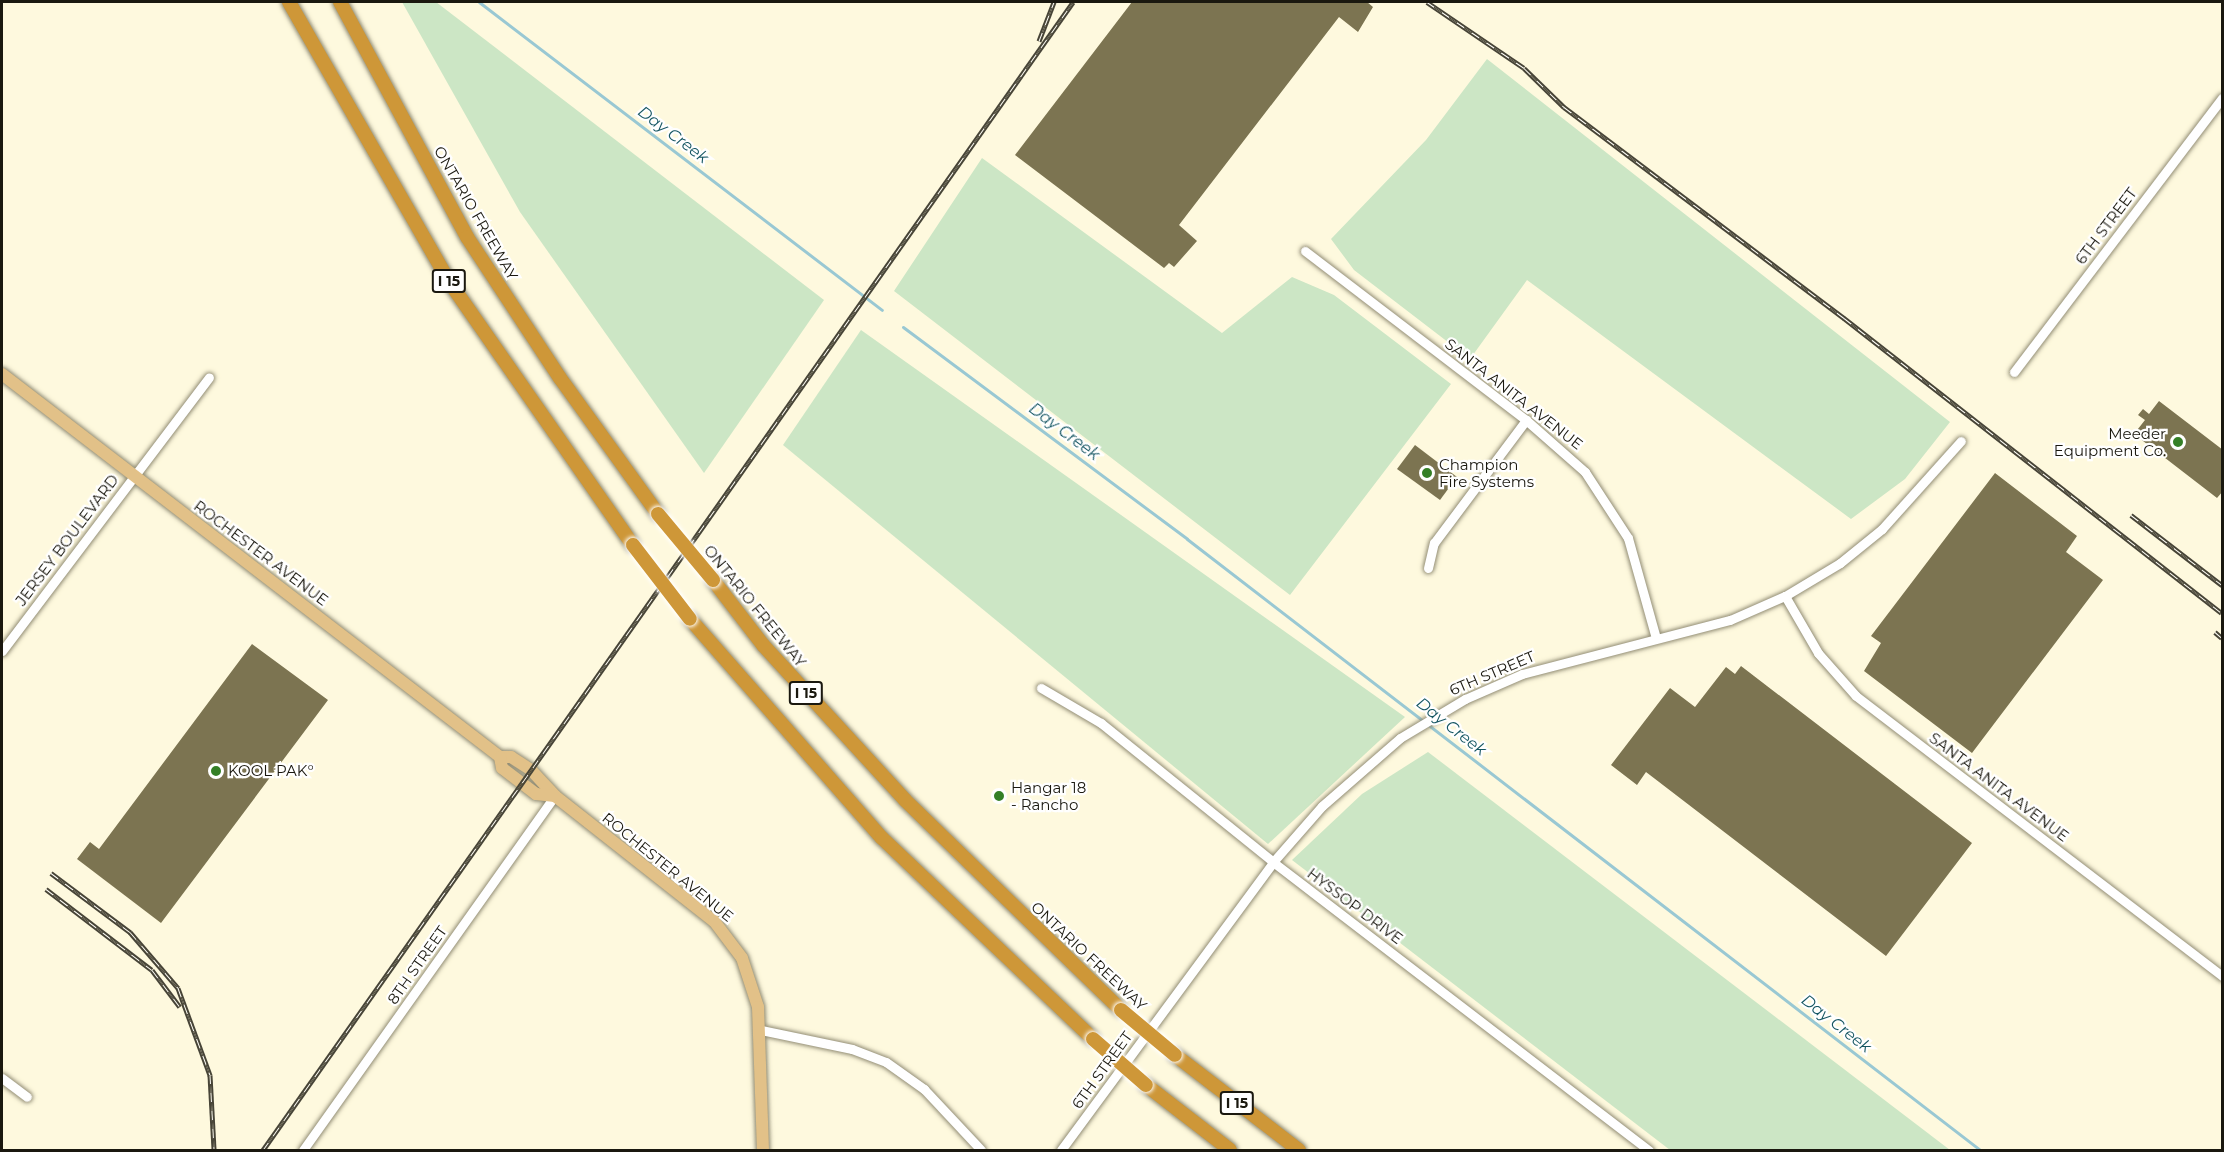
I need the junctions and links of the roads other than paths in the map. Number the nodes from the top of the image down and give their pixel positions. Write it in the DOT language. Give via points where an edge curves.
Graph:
graph roads {
  1 [pos="289,2"];
  2 [pos="340,2"];
  3 [pos="2223,98"];
  4 [pos="1305,251"];
  5 [pos="2014,372"];
  6 [pos="2,374"];
  7 [pos="209,377"];
  8 [pos="1526,420"];
  9 [pos="1961,441"];
  10 [pos="135,475"];
  11 [pos="1428,568"];
  12 [pos="1785,596"];
  13 [pos="1656,639"];
  14 [pos="2,651"];
  15 [pos="1041,688"];
  16 [pos="555,796"];
  17 [pos="1273,862"];
  18 [pos="2223,976"];
  19 [pos="761,1030"];
  20 [pos="2,1078"];
  21 [pos="27,1097"];
  22 [pos="303,1150"];
  23 [pos="762,1150"];
  24 [pos="981,1150"];
  25 [pos="1061,1150"];
  26 [pos="1230,1150"];
  27 [pos="1299,1150"];
  28 [pos="1649,1150"];
  1 -- 26 [label="highway, I 15, bridge" via="448,280 633,545 690,619 882,838 1093,1040"];
  2 -- 27 [label="highway, ONTARIO FREEWAY / I 15, bridge" via="467,237 560,378 658,514 763,645 960,857 1121,1010"];
  3 -- 5 [label="street, 6TH STREET"];
  4 -- 8 [label="street, SANTA ANITA AVENUE"];
  6 -- 10 [label="main road, ROCHESTER AVENUE"];
  7 -- 10 [label="street, JERSEY BOULEVARD"];
  8 -- 11 [label="street" via="1434,543"];
  8 -- 13 [label="street, SANTA ANITA AVENUE" via="1573,459 1609,504 1636,558"];
  9 -- 12 [label="street, 6TH STREET" via="1882,529 1840,563"];
  10 -- 14 [label="street, JERSEY BOULEVARD"];
  10 -- 16 [label="main road, ROCHESTER AVENUE" via="500,757 511,757 531,770"];
  12 -- 13 [label="street, 6TH STREET" via="1730,620"];
  12 -- 18 [label="street, SANTA ANITA AVENUE" via="1818,653 1856,696"];
  13 -- 17 [label="street, 6TH STREET" via="1522,674 1446,710 1400,738 1322,806"];
  15 -- 17 [label="street, HYSSOP DRIVE" via="1101,723"];
  16 -- 19 [label="main road, ROCHESTER AVENUE" via="727,934 747,968"];
  16 -- 22 [label="street, 8TH STREET"];
  17 -- 25 [label="street, 6TH STREET"];
  17 -- 28 [label="street, HYSSOP DRIVE"];
  19 -- 23 [label="main road, ROCHESTER AVENUE"];
  19 -- 24 [label="street" via="886,1062 924,1089"];
  20 -- 21 [label="street"];
}
